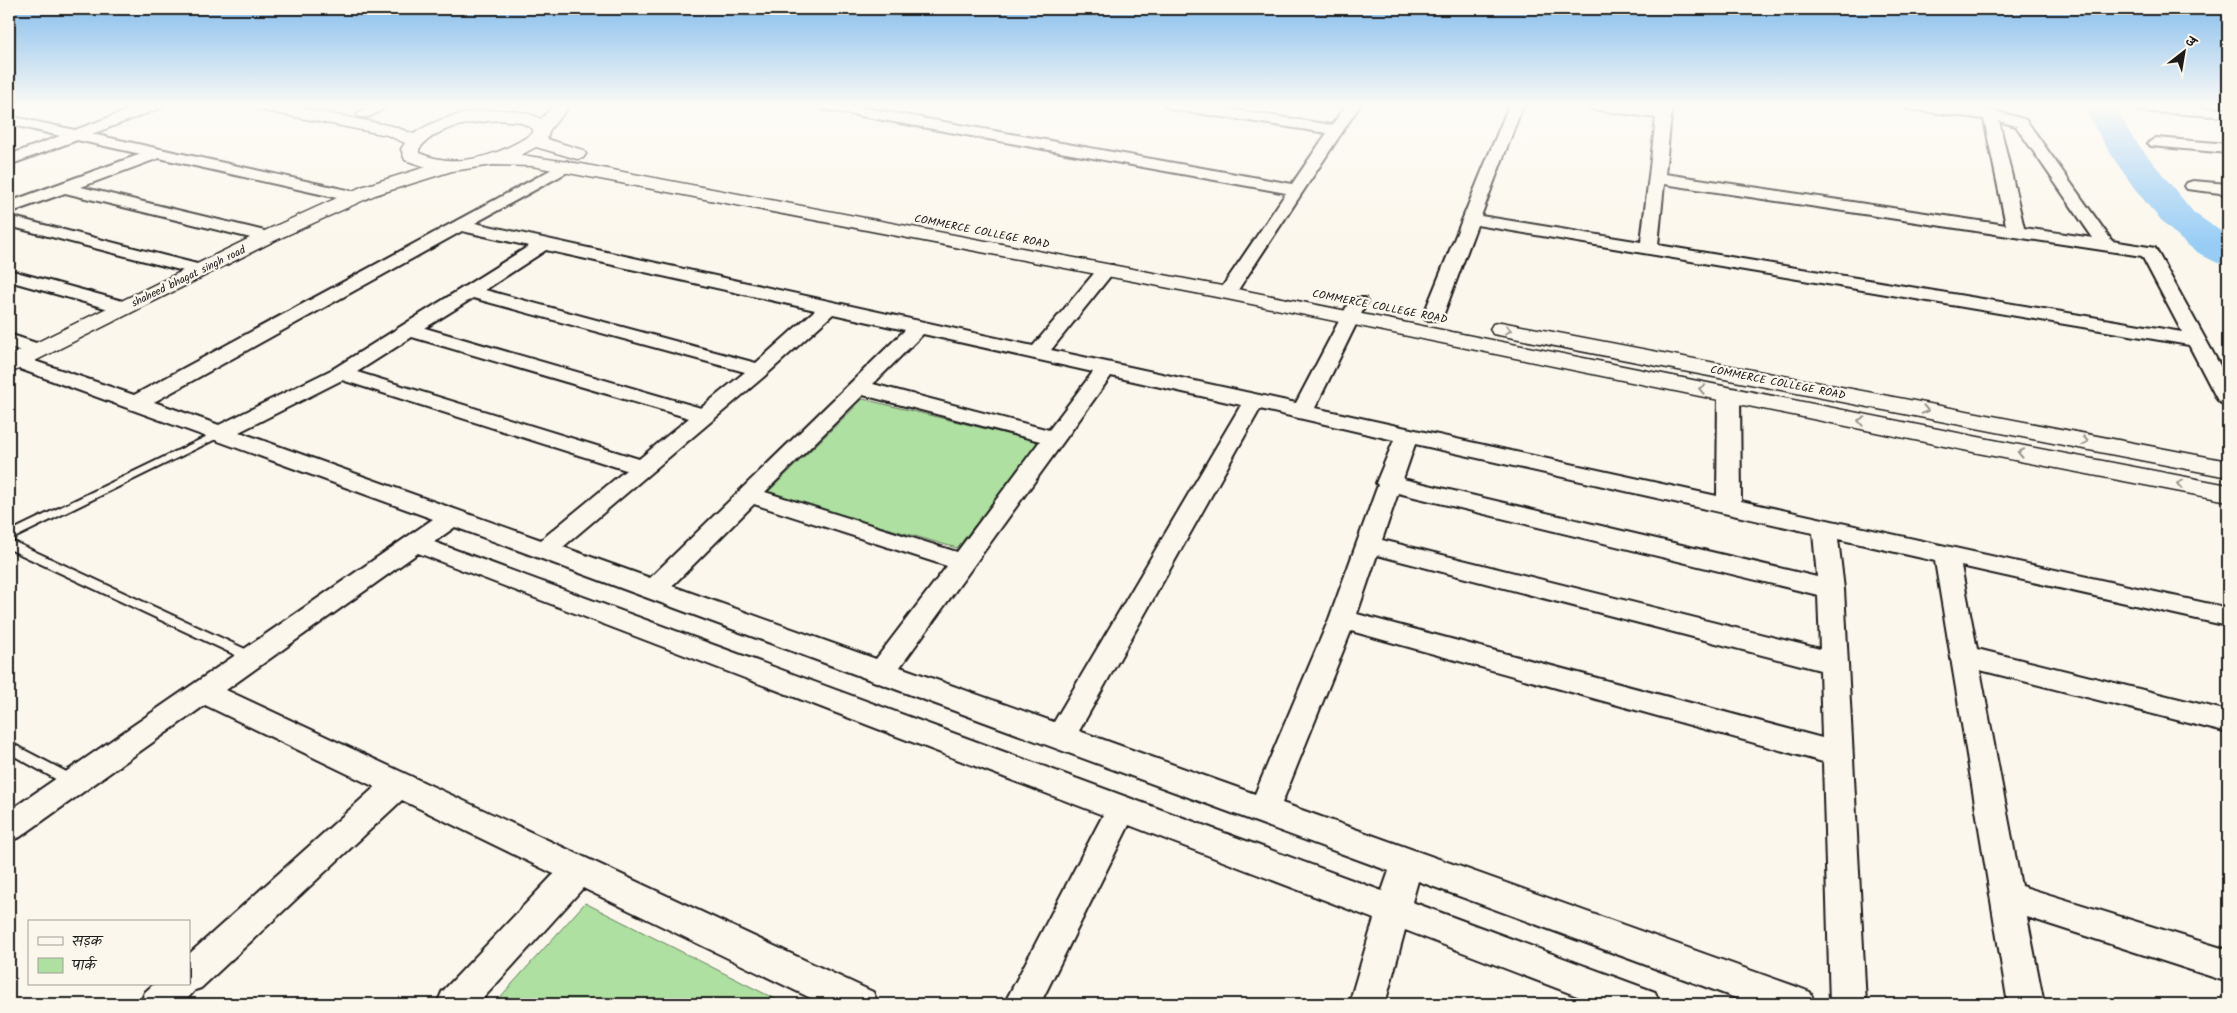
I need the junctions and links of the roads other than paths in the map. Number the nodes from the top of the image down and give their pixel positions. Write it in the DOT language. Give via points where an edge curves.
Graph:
graph roads {
  1 [pos="30,152"];
  2 [pos="160,152"];
  3 [pos="161,152"];
  4 [pos="409,152"];
  5 [pos="419,152"];
  6 [pos="514,152"];
  7 [pos="571,152"];
  8 [pos="1086,152"];
  9 [pos="1321,152"];
  10 [pos="1497,152"];
  11 [pos="1660,152"];
  12 [pos="2004,152"];
  13 [pos="2041,152"];
  14 [pos="9,160"];
  15 [pos="493,160"];
  16 [pos="567,166"];
  17 [pos="448,167"];
  18 [pos="1657,178"];
  19 [pos="2194,186"];
  20 [pos="61,187"];
  21 [pos="2228,189"];
  22 [pos="1296,190"];
  23 [pos="362,194"];
  24 [pos="9,208"];
  25 [pos="1471,219"];
  26 [pos="9,221"];
  27 [pos="459,225"];
  28 [pos="2016,232"];
  29 [pos="267,237"];
  30 [pos="543,244"];
  31 [pos="2106,245"];
  32 [pos="1649,249"];
  33 [pos="1107,269"];
  34 [pos="199,270"];
  35 [pos="9,275"];
  36 [pos="1231,285"];
  37 [pos="470,292"];
  38 [pos="123,307"];
  39 [pos="829,307"];
  40 [pos="1354,310"];
  41 [pos="1433,316"];
  42 [pos="919,327"];
  43 [pos="409,330"];
  44 [pos="2196,340"];
  45 [pos="1038,353"];
  46 [pos="18,354"];
  47 [pos="1106,368"];
  48 [pos="760,370"];
  49 [pos="340,372"];
  50 [pos="858,388"];
  51 [pos="1729,394"];
  52 [pos="2228,398"];
  53 [pos="1254,401"];
  54 [pos="134,404"];
  55 [pos="1302,412"];
  56 [pos="704,416"];
  57 [pos="220,433"];
  58 [pos="1407,435"];
  59 [pos="1054,438"];
  60 [pos="643,468"];
  61 [pos="2228,469"];
  62 [pos="1388,484"];
  63 [pos="2228,493"];
  64 [pos="749,495"];
  65 [pos="1729,506"];
  66 [pos="451,518"];
  67 [pos="1825,527"];
  68 [pos="9,538"];
  69 [pos="414,543"];
  70 [pos="9,544"];
  71 [pos="1367,544"];
  72 [pos="542,552"];
  73 [pos="1946,554"];
  74 [pos="963,562"];
  75 [pos="1831,589"];
  76 [pos="652,590"];
  77 [pos="2228,617"];
  78 [pos="1342,619"];
  79 [pos="1964,656"];
  80 [pos="251,657"];
  81 [pos="1834,663"];
  82 [pos="880,673"];
  83 [pos="202,691"];
  84 [pos="2228,722"];
  85 [pos="1060,738"];
  86 [pos="9,747"];
  87 [pos="1838,754"];
  88 [pos="73,782"];
  89 [pos="398,785"];
  90 [pos="1122,809"];
  91 [pos="1263,811"];
  92 [pos="9,828"];
  93 [pos="1407,863"];
  94 [pos="578,870"];
  95 [pos="2007,896"];
  96 [pos="1393,911"];
  97 [pos="2228,966"];
  98 [pos="190,975"];
  99 [pos="178,986"];
  100 [pos="158,1004"];
  101 [pos="455,1004"];
  102 [pos="860,1004"];
  103 [pos="1022,1004"];
  104 [pos="1367,1004"];
  105 [pos="1642,1004"];
  106 [pos="1797,1004"];
  107 [pos="1848,1004"];
  108 [pos="2026,1004"];
  1 -- 14 [label="street"];
  2 -- 20 [label="street"];
  3 -- 23 [label="street"];
  4 -- 23 [label="street"];
  5 -- 17 [label="street"];
  6 -- 15 [label="street"];
  7 -- 36 [label="street, COMMERCE COLLEGE ROAD"];
  8 -- 22 [label="street"];
  9 -- 22 [label="street"];
  10 -- 25 [label="street"];
  11 -- 18 [label="street"];
  12 -- 28 [label="street"];
  13 -- 31 [label="street"];
  15 -- 16 [label="street"];
  15 -- 17 [label="street"];
  16 -- 27 [label="street"];
  16 -- 33 [label="street"];
  17 -- 23 [label="street"];
  18 -- 28 [label="street"];
  18 -- 32 [label="street"];
  19 -- 21 [label="street"];
  20 -- 24 [label="street"];
  20 -- 29 [label="street"];
  22 -- 36 [label="street"];
  23 -- 29 [label="street, shaheed bhagat singh road"];
  25 -- 32 [label="street"];
  25 -- 41 [label="street"];
  26 -- 34 [label="street"];
  27 -- 30 [label="street"];
  27 -- 54 [label="street"];
  28 -- 31 [label="street"];
  29 -- 34 [label="street, shaheed bhagat singh road"];
  30 -- 37 [label="street"];
  30 -- 39 [label="street"];
  31 -- 44 [label="street" via="2149,252"];
  32 -- 44 [label="street"];
  33 -- 36 [label="street"];
  33 -- 45 [label="street"];
  34 -- 38 [label="street, shaheed bhagat singh road"];
  35 -- 38 [label="street"];
  36 -- 40 [label="street"];
  37 -- 43 [label="street"];
  37 -- 48 [label="street"];
  38 -- 46 [label="street, shaheed bhagat singh road"];
  39 -- 42 [label="street"];
  39 -- 48 [label="street"];
  40 -- 41 [label="street, COMMERCE COLLEGE ROAD"];
  51 -- 40 [label="street, one-way"];
  40 -- 55 [label="street"];
  41 -- 61 [label="street, COMMERCE COLLEGE ROAD, one-way"];
  42 -- 45 [label="street"];
  42 -- 50 [label="street"];
  43 -- 49 [label="street"];
  43 -- 56 [label="street"];
  44 -- 52 [label="street"];
  45 -- 47 [label="street"];
  46 -- 54 [label="street"];
  47 -- 53 [label="street"];
  47 -- 59 [label="street"];
  48 -- 56 [label="street"];
  49 -- 57 [label="street"];
  49 -- 60 [label="street"];
  50 -- 59 [label="street"];
  50 -- 64 [label="street"];
  63 -- 51 [label="street, one-way"];
  51 -- 65 [label="street"];
  53 -- 55 [label="street"];
  53 -- 85 [label="street"];
  54 -- 57 [label="street"];
  55 -- 58 [label="street"];
  56 -- 60 [label="street"];
  57 -- 66 [label="street"];
  57 -- 68 [label="lane"];
  58 -- 62 [label="street"];
  58 -- 65 [label="street"];
  59 -- 74 [label="street"];
  60 -- 72 [label="street"];
  62 -- 71 [label="street"];
  62 -- 75 [label="street"];
  64 -- 74 [label="street"];
  64 -- 76 [label="street"];
  65 -- 67 [label="street"];
  66 -- 69 [label="street"];
  66 -- 72 [label="street"];
  67 -- 73 [label="street"];
  67 -- 75 [label="street"];
  69 -- 80 [label="street"];
  69 -- 90 [label="street"];
  70 -- 80 [label="lane"];
  71 -- 78 [label="street"];
  71 -- 81 [label="street"];
  72 -- 76 [label="street"];
  73 -- 77 [label="street"];
  73 -- 79 [label="street"];
  74 -- 82 [label="street"];
  75 -- 81 [label="street"];
  76 -- 82 [label="street"];
  78 -- 87 [label="street"];
  78 -- 91 [label="street"];
  79 -- 84 [label="street"];
  79 -- 95 [label="street"];
  80 -- 83 [label="street"];
  81 -- 87 [label="street"];
  82 -- 85 [label="street"];
  83 -- 88 [label="street"];
  83 -- 89 [label="street"];
  85 -- 91 [label="street"];
  86 -- 88 [label="lane"];
  87 -- 107 [label="street"];
  88 -- 92 [label="street"];
  89 -- 94 [label="street"];
  89 -- 98 [label="street"];
  90 -- 96 [label="street"];
  90 -- 103 [label="street"];
  91 -- 93 [label="street"];
  93 -- 96 [label="street"];
  93 -- 106 [label="street"];
  94 -- 101 [label="street"];
  94 -- 102 [label="street"];
  95 -- 97 [label="street"];
  95 -- 108 [label="street"];
  96 -- 104 [label="street"];
  96 -- 105 [label="street"];
  99 -- 100 [label="street"];
}
